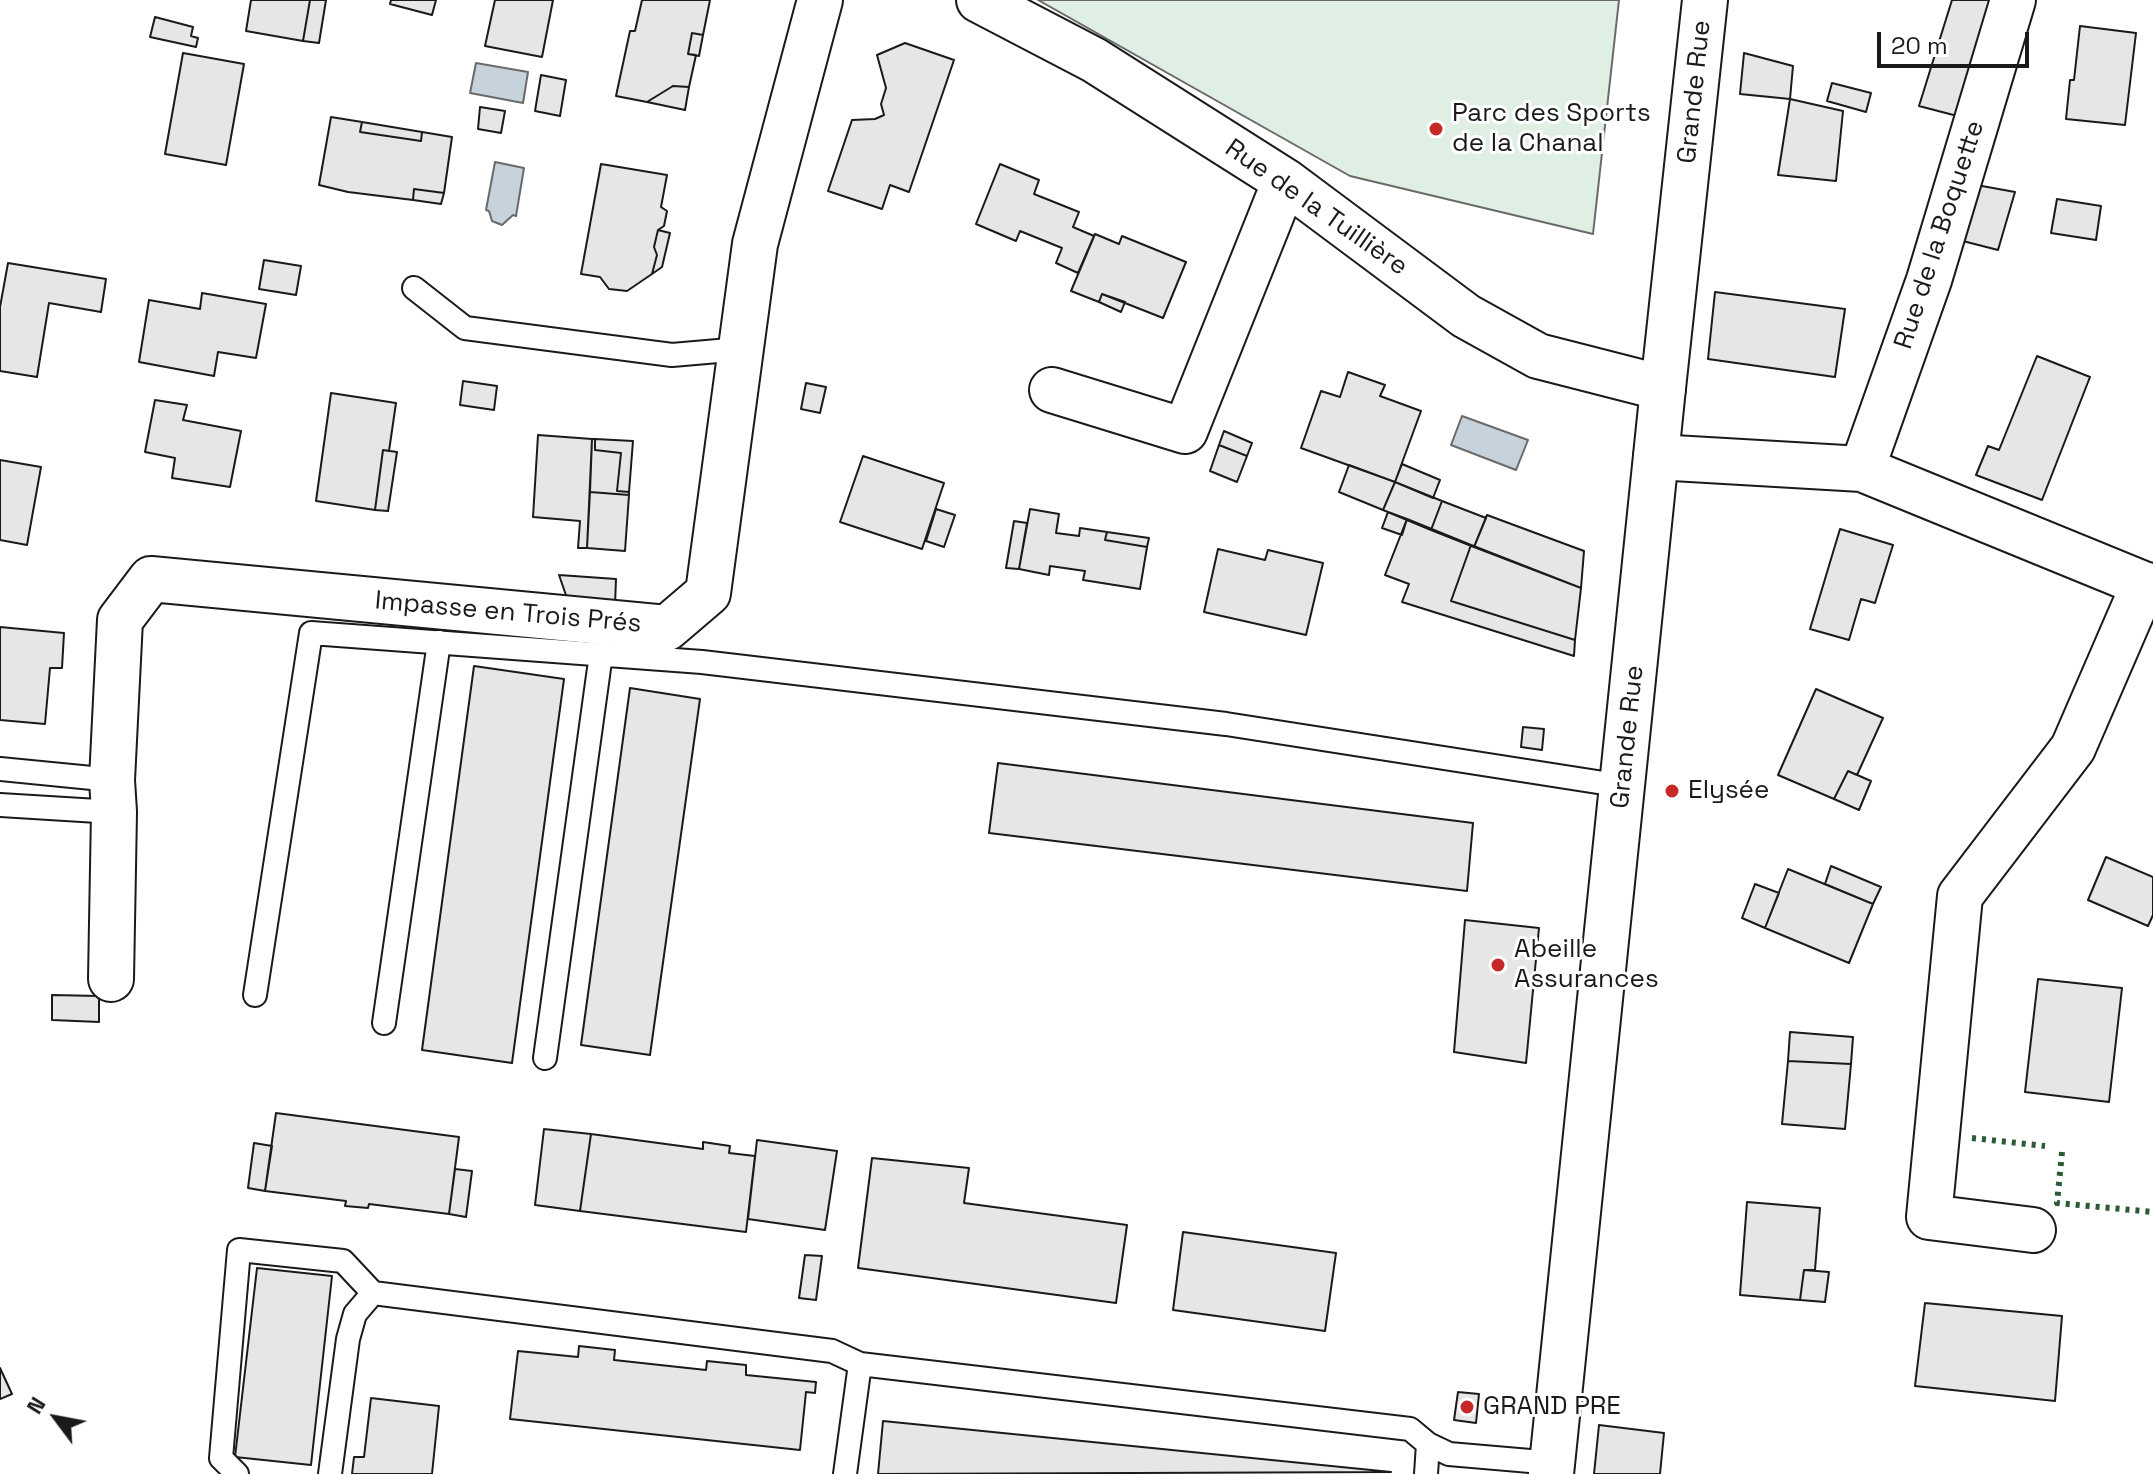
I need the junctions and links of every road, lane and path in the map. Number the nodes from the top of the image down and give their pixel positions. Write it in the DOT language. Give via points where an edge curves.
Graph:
graph roads {
  1 [pos="820,0"];
  2 [pos="979,0"];
  3 [pos="1705,0"];
  4 [pos="2013,0"];
  5 [pos="1285,181"];
  6 [pos="414,288"];
  7 [pos="741,349"];
  8 [pos="1663,388"];
  9 [pos="1052,390"];
  10 [pos="1656,457"];
  11 [pos="1862,469"];
  12 [pos="2148,586"];
  13 [pos="439,642"];
  14 [pos="601,654"];
  15 [pos="0,769"];
  16 [pos="1623,786"];
  17 [pos="113,796"];
  18 [pos="0,805"];
  19 [pos="111,979"];
  20 [pos="255,995"];
  21 [pos="384,1023"];
  22 [pos="545,1058"];
  23 [pos="2033,1230"];
  24 [pos="373,1293"];
  25 [pos="860,1364"];
  26 [pos="1428,1444"];
  27 [pos="1552,1468"];
  28 [pos="237,1474"];
  29 [pos="330,1474"];
  30 [pos="845,1474"];
  31 [pos="1426,1474"];
  1 -- 7 [label="street, Impasse en Trois Prés" via="755,244"];
  2 -- 5 [label="street, Rue de la Tuillière" via="1094,60"];
  3 -- 8 [label="street, Grande Rue"];
  4 -- 11 [label="street, Rue de la Boquette" via="1929,280"];
  5 -- 8 [label="street, Rue de la Tuillière" via="1466,316 1538,356"];
  5 -- 9 [label="street" via="1185,431"];
  6 -- 7 [label="lane" via="465,328 672,355"];
  7 -- 17 [label="street, Impasse en Trois Prés" via="708,593 667,628 151,579 120,620"];
  8 -- 10 [label="street, Grande Rue"];
  10 -- 11 [label="street"];
  10 -- 16 [label="street, Grande Rue"];
  11 -- 12 [label="street"];
  12 -- 23 [label="street" via="2073,748 1960,896 1929,1217"];
  13 -- 14 [label="lane"];
  13 -- 20 [label="lane" via="311,633"];
  13 -- 21 [label="lane"];
  14 -- 16 [label="lane" via="1226,724"];
  14 -- 22 [label="lane"];
  15 -- 17 [label="lane"];
  16 -- 27 [label="street, Grande Rue"];
  17 -- 18 [label="lane"];
  17 -- 19 [label="street, Impasse en Trois Prés"];
  24 -- 25 [label="lane" via="832,1351"];
  24 -- 28 [label="lane" via="343,1261 239,1250 221,1458"];
  24 -- 29 [label="lane" via="355,1314 348,1339"];
  25 -- 26 [label="lane" via="1410,1429"];
  25 -- 30 [label="lane"];
  26 -- 27 [label="lane" via="1449,1454"];
  26 -- 31 [label="lane"];
}
